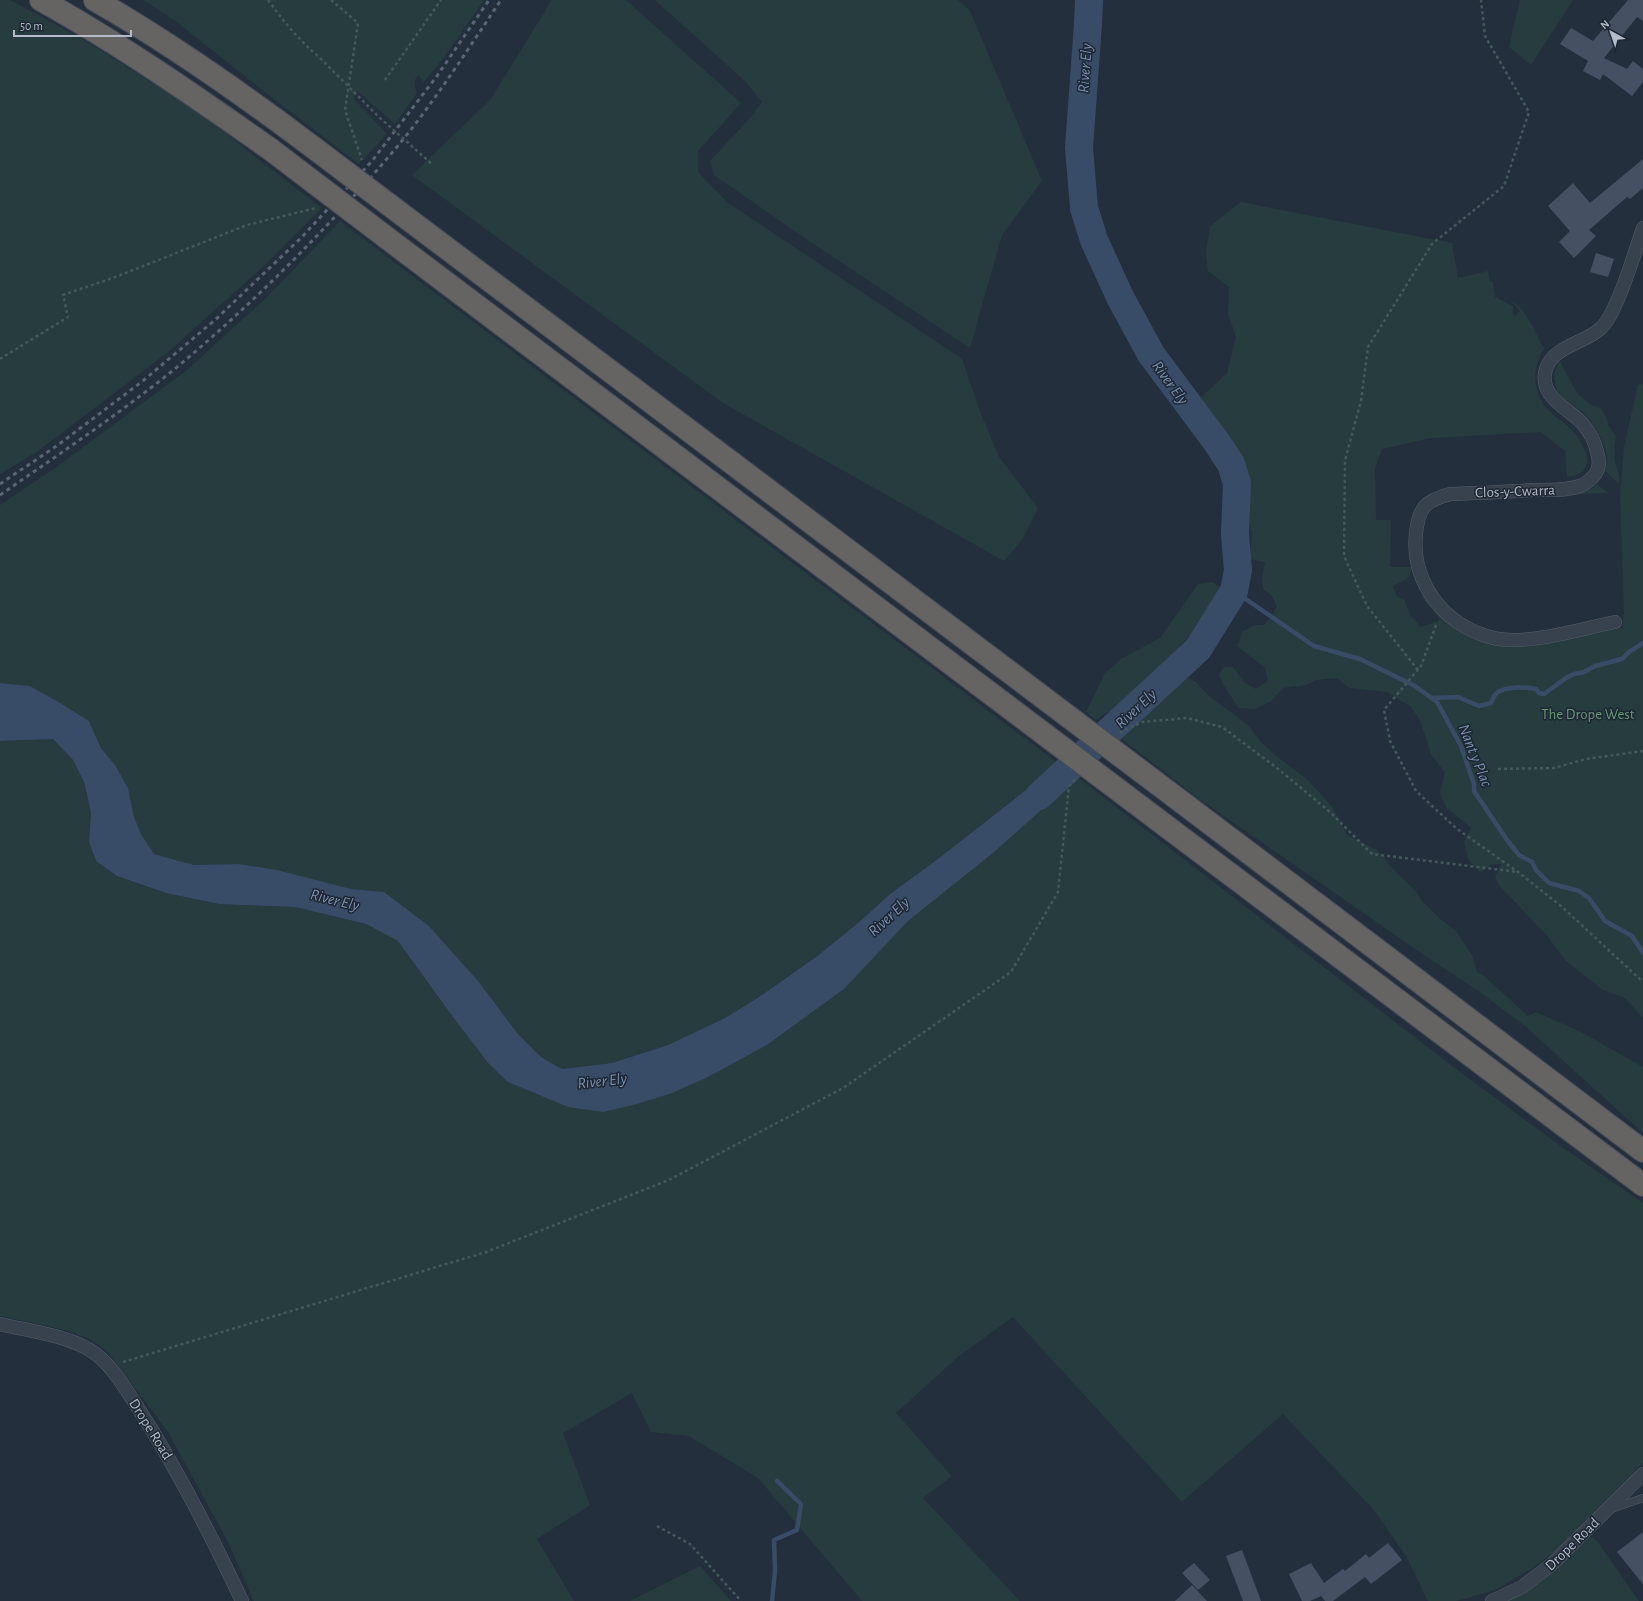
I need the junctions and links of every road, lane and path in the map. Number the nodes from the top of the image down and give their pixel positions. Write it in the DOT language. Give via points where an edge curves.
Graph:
graph roads {
  1 [pos="41,0"];
  2 [pos="95,0"];
  3 [pos="115,0"];
  4 [pos="268,0"];
  5 [pos="331,0"];
  6 [pos="441,0"];
  7 [pos="1481,0"];
  8 [pos="385,80"];
  9 [pos="227,85"];
  10 [pos="362,161"];
  11 [pos="433,165"];
  12 [pos="323,206"];
  13 [pos="1643,228"];
  14 [pos="0,359"];
  15 [pos="1615,622"];
  16 [pos="1436,626"];
  17 [pos="1418,670"];
  18 [pos="1117,736"];
  19 [pos="1643,751"];
  20 [pos="1498,769"];
  21 [pos="1080,775"];
  22 [pos="1518,872"];
  23 [pos="1643,982"];
  24 [pos="1643,1151"];
  25 [pos="1643,1185"];
  26 [pos="0,1324"];
  27 [pos="108,1366"];
  28 [pos="1643,1474"];
  29 [pos="1643,1498"];
  30 [pos="1605,1511"];
  31 [pos="657,1526"];
  32 [pos="242,1601"];
  33 [pos="741,1601"];
  34 [pos="1492,1601"];
  1 -- 25 [label="highway, bridge" via="148,65 270,149"];
  2 -- 9 [label="highway"];
  3 -- 9 [label="highway" via="159,30"];
  4 -- 11 [label="path, bridge" via="304,44"];
  5 -- 10 [label="path" via="358,23 345,110"];
  6 -- 8 [label="path"];
  7 -- 17 [label="path" via="1485,36 1529,112 1504,186 1432,244 1368,347 1361,401 1345,460 1344,556 1367,606"];
  9 -- 24 [label="highway, bridge"];
  12 -- 14 [label="path" via="247,224 118,276 63,295 68,318"];
  13 -- 15 [label="street, Clos-y-Cwarra" via="1614,308 1605,324 1596,332 1560,351 1550,360 1544,377 1548,392 1555,401 1590,433 1598,456 1596,473 1581,486 1562,489 1450,494 1439,497 1428,503 1420,513 1415,540 1417,565 1429,593 1441,608 1469,630 1490,638 1529,640"];
  16 -- 17 [label="path"];
  17 -- 22 [label="path" via="1384,710 1390,741 1416,791 1457,829"];
  18 -- 22 [label="path" via="1142,722 1163,719 1187,718 1222,727 1330,812 1372,854"];
  19 -- 20 [label="path" via="1586,759 1554,768"];
  21 -- 27 [label="path" via="1069,786 1058,892 1010,972 843,1088 669,1180 486,1252"];
  22 -- 23 [label="path" via="1561,906"];
  26 -- 27 [label="street, Drope Road" via="69,1340 90,1350"];
  27 -- 32 [label="street, Drope Road" via="158,1439 203,1518"];
  28 -- 30 [label="street, Drope Road"];
  29 -- 30 [label="lane"];
  30 -- 34 [label="street, Drope Road" via="1540,1574 1522,1587"];
  31 -- 33 [label="path" via="690,1544"];
}
